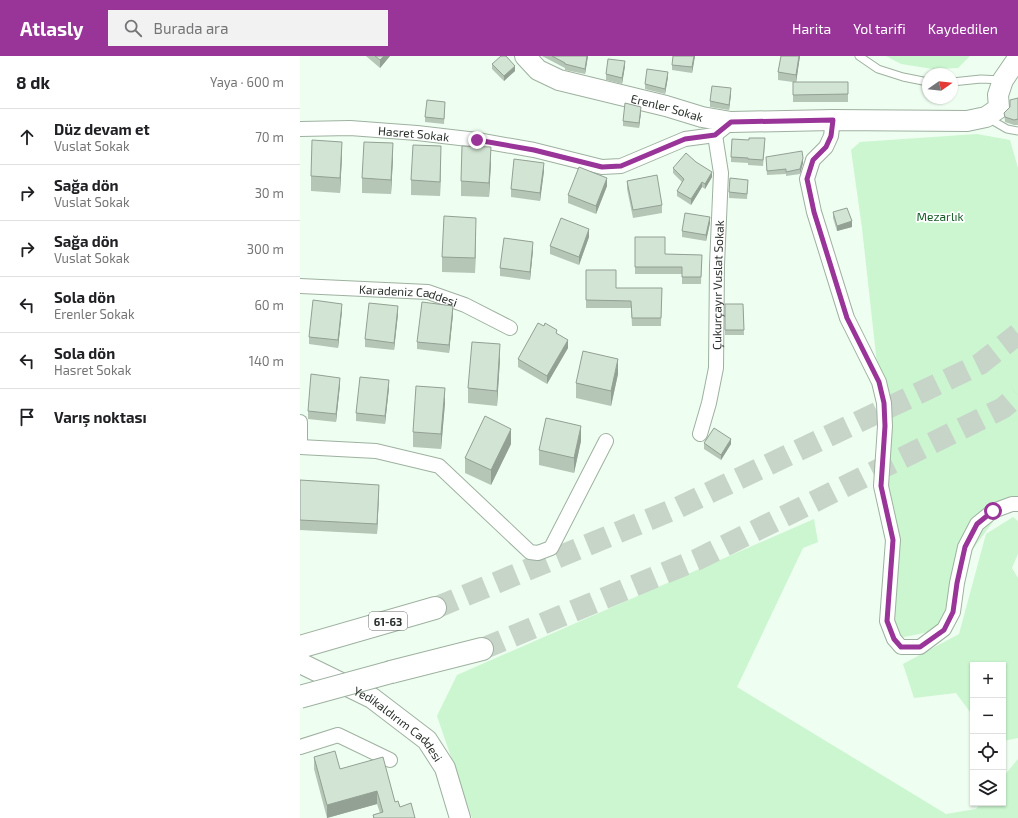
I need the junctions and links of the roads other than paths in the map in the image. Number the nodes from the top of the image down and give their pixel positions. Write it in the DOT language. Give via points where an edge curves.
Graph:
graph roads {
  1 [pos="525,56"];
  2 [pos="859,56"];
  3 [pos="1018,58"];
  4 [pos="1003,80"];
  5 [pos="922,81"];
  6 [pos="958,81"];
  7 [pos="986,117"];
  8 [pos="833,120"];
  9 [pos="731,122"];
  10 [pos="300,129"];
  11 [pos="1018,130"];
  12 [pos="715,135"];
  13 [pos="300,286"];
  14 [pos="510,328"];
  15 [pos="300,422"];
  16 [pos="700,434"];
  17 [pos="606,441"];
  18 [pos="300,447"];
  19 [pos="1018,504"];
  20 [pos="435,608"];
  21 [pos="300,647"];
  22 [pos="482,649"];
  23 [pos="300,663"];
  24 [pos="300,697"];
  25 [pos="300,747"];
  26 [pos="390,760"];
  27 [pos="460,818"];
  1 -- 9 [label="street, Erenler Sokak" via="538,70 559,80 702,117"];
  2 -- 5 [label="lane" via="878,69"];
  3 -- 4 [label="street"];
  4 -- 6 [label="lane"];
  4 -- 7 [label="street" via="998,95 999,108"];
  7 -- 8 [label="street, Erenler Sokak" via="967,121"];
  7 -- 11 [label="lane" via="1007,129"];
  8 -- 9 [label="street, Erenler Sokak"];
  8 -- 19 [label="street" via="831,136 826,147 813,160 807,179 814,212 847,318 879,382 884,403 881,486 893,540 887,621 894,639 901,647 920,647 944,630 953,612 965,547 977,524 993,511"];
  9 -- 12 [label="street"];
  10 -- 12 [label="street, Hasret Sokak" via="350,128 477,140 534,150 602,167 621,166 685,139"];
  12 -- 16 [label="street, Çukurçayır Vuslat Sokak" via="721,173 716,368"];
  13 -- 14 [label="street, Karadeniz Caddesi" via="428,292 464,305"];
  15 -- 18 [label="street"];
  17 -- 18 [label="street" via="551,548 538,553 530,552 439,466 376,451"];
  20 -- 21 [label="main road, 61-63"];
  22 -- 24 [label="main road, bridge"];
  23 -- 27 [label="street, Yedikaldırım Caddesi" via="372,698 427,740 445,768"];
  25 -- 26 [label="street" via="338,735"];
}
